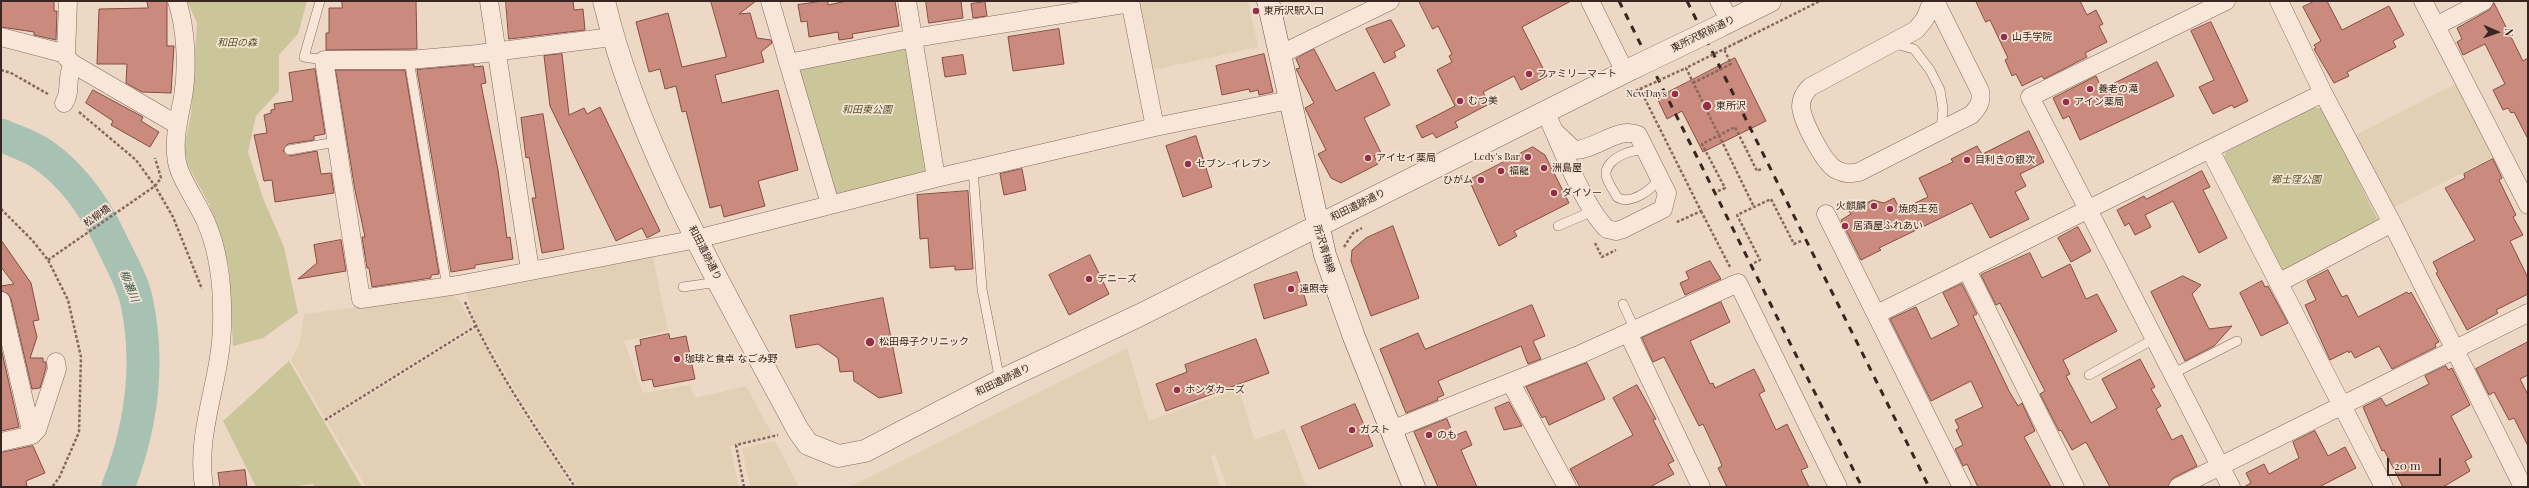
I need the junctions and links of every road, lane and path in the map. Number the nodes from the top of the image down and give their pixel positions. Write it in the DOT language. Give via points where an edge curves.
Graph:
graph roads {
  1 [pos="68,1"];
  2 [pos="177,1"];
  3 [pos="320,1"];
  4 [pos="488,1"];
  5 [pos="604,1"];
  6 [pos="770,1"];
  7 [pos="907,1"];
  8 [pos="1268,1"];
  9 [pos="1390,1"];
  10 [pos="1590,1"];
  11 [pos="1719,1"];
  12 [pos="1770,1"];
  13 [pos="1820,1"];
  14 [pos="1932,1"];
  15 [pos="1935,1"];
  16 [pos="2226,1"];
  17 [pos="2279,1"];
  18 [pos="2423,1"];
  19 [pos="2484,1"];
  20 [pos="1130,2"];
  21 [pos="1724,24"];
  22 [pos="2436,26"];
  23 [pos="1,37"];
  24 [pos="612,37"];
  25 [pos="914,38"];
  26 [pos="1894,44"];
  27 [pos="1724,49"];
  28 [pos="497,53"];
  29 [pos="1279,55"];
  30 [pos="70,59"];
  31 [pos="324,60"];
  32 [pos="408,60"];
  33 [pos="788,64"];
  34 [pos="1686,68"];
  35 [pos="1,70"];
  36 [pos="1630,70"];
  37 [pos="1693,83"];
  38 [pos="1640,89"];
  39 [pos="2323,93"];
  40 [pos="1625,96"];
  41 [pos="1289,100"];
  42 [pos="64,103"];
  43 [pos="1550,122"];
  44 [pos="176,124"];
  45 [pos="1155,127"];
  46 [pos="1941,130"];
  47 [pos="1719,136"];
  48 [pos="336,142"];
  49 [pos="289,150"];
  50 [pos="2210,150"];
  51 [pos="1648,153"];
  52 [pos="155,158"];
  53 [pos="1763,168"];
  54 [pos="973,170"];
  55 [pos="1659,176"];
  56 [pos="936,178"];
  57 [pos="156,186"];
  58 [pos="1718,191"];
  59 [pos="830,204"];
  60 [pos="2528,205"];
  61 [pos="1754,207"];
  62 [pos="1,210"];
  63 [pos="2089,210"];
  64 [pos="1701,211"];
  65 [pos="1588,213"];
  66 [pos="1826,214"];
  67 [pos="2392,223"];
  68 [pos="1672,224"];
  69 [pos="1317,226"];
  70 [pos="1367,226"];
  71 [pos="1558,226"];
  72 [pos="697,239"];
  73 [pos="1801,241"];
  74 [pos="1623,247"];
  75 [pos="1343,249"];
  76 [pos="48,260"];
  77 [pos="1754,263"];
  78 [pos="530,270"];
  79 [pos="1967,270"];
  80 [pos="720,282"];
  81 [pos="2280,282"];
  82 [pos="1738,283"];
  83 [pos="453,286"];
  84 [pos="683,287"];
  85 [pos="204,296"];
  86 [pos="1,302"];
  87 [pos="1623,304"];
  88 [pos="2528,313"];
  89 [pos="1876,314"];
  90 [pos="476,326"];
  91 [pos="1631,332"];
  92 [pos="2154,339"];
  93 [pos="2237,341"];
  94 [pos="2454,351"];
  95 [pos="56,362"];
  96 [pos="2172,374"];
  97 [pos="2089,375"];
  98 [pos="1000,381"];
  99 [pos="1511,383"];
  100 [pos="2343,406"];
  101 [pos="325,420"];
  102 [pos="798,430"];
  103 [pos="1391,430"];
  104 [pos="32,435"];
  105 [pos="1,442"];
  106 [pos="2220,467"];
  107 [pos="52,487"];
  108 [pos="204,487"];
  109 [pos="575,487"];
  110 [pos="744,487"];
  111 [pos="1414,487"];
  112 [pos="1567,487"];
  113 [pos="1701,487"];
  114 [pos="1838,487"];
  115 [pos="1962,487"];
  116 [pos="2075,487"];
  117 [pos="2178,487"];
  118 [pos="2231,487"];
  119 [pos="2384,487"];
  120 [pos="2523,487"];
  1 -- 30 [label="street"];
  2 -- 44 [label="street" via="184,20 185,47 183,96"];
  3 -- 31 [label="lane" via="304,57"];
  4 -- 28 [label="street"];
  5 -- 24 [label="street, 和田遺跡通り"];
  6 -- 33 [label="street"];
  7 -- 25 [label="street"];
  8 -- 29 [label="street, 所沢青梅線"];
  9 -- 29 [label="street"];
  10 -- 36 [label="street"];
  11 -- 21 [label="street"];
  12 -- 21 [label="street, 東所沢駅前通り"];
  13 -- 27 [label="path, bridge"];
  14 -- 26 [label="street" via="1932,7 1921,24"];
  15 -- 46 [label="street" via="1980,91 1981,98 1978,108 1971,115"];
  16 -- 63 [label="street" via="2030,97"];
  17 -- 39 [label="street"];
  18 -- 22 [label="street"];
  19 -- 22 [label="street"];
  20 -- 25 [label="street"];
  20 -- 45 [label="street"];
  21 -- 36 [label="street, 東所沢駅前通り, bridge"];
  22 -- 60 [label="street"];
  23 -- 30 [label="street"];
  24 -- 28 [label="street"];
  24 -- 72 [label="street, 和田遺跡通り" via="637,112"];
  25 -- 33 [label="street"];
  25 -- 56 [label="street"];
  26 -- 46 [label="lane" via="1914,49 1930,70 1940,90 1943,109"];
  26 -- 46 [label="street" via="1810,87 1804,93 1801,104 1803,116 1826,161 1843,173 1859,172"];
  27 -- 34 [label="path, bridge"];
  27 -- 37 [label="path, bridge" via="1731,64"];
  28 -- 32 [label="street"];
  28 -- 78 [label="street"];
  29 -- 41 [label="street, 所沢青梅線"];
  30 -- 42 [label="street" via="68,97"];
  30 -- 44 [label="street"];
  31 -- 32 [label="street"];
  31 -- 48 [label="street"];
  32 -- 83 [label="lane"];
  33 -- 59 [label="street"];
  34 -- 37 [label="path, bridge"];
  34 -- 38 [label="path, bridge"];
  35 -- 42 [label="path"];
  36 -- 43 [label="street, 和田遺跡通り"];
  37 -- 47 [label="path, bridge"];
  38 -- 40 [label="path"];
  38 -- 64 [label="path"];
  39 -- 50 [label="street"];
  39 -- 67 [label="street"];
  41 -- 45 [label="street"];
  41 -- 69 [label="street, 所沢青梅線"];
  42 -- 57 [label="path" via="82,114 136,160"];
  43 -- 51 [label="street" via="1567,145 1574,150 1581,150 1630,131 1638,135"];
  43 -- 65 [label="street"];
  43 -- 69 [label="street, 和田遺跡通り"];
  44 -- 108 [label="street" via="177,163 207,223 220,274 222,326 218,372 201,457"];
  45 -- 54 [label="street"];
  47 -- 53 [label="path" via="1735,127 1757,171"];
  47 -- 58 [label="path" via="1702,144 1725,188"];
  47 -- 61 [label="path, bridge"];
  48 -- 49 [label="lane"];
  48 -- 83 [label="street" via="361,299"];
  50 -- 63 [label="street"];
  50 -- 81 [label="street"];
  51 -- 55 [label="street"];
  51 -- 55 [label="lane" via="1638,150 1611,162 1606,175 1617,197 1626,200 1653,187"];
  52 -- 57 [label="path" via="161,178"];
  54 -- 56 [label="street"];
  54 -- 98 [label="lane" via="982,289"];
  55 -- 65 [label="street" via="1667,193 1663,209 1616,231 1607,229"];
  56 -- 59 [label="street"];
  57 -- 76 [label="path, 松柳橋"];
  57 -- 85 [label="path" via="173,217"];
  59 -- 72 [label="street"];
  61 -- 73 [label="path" via="1771,199 1794,244"];
  61 -- 77 [label="path" via="1737,215 1760,260"];
  62 -- 76 [label="path" via="32,240"];
  63 -- 79 [label="street"];
  63 -- 92 [label="street"];
  64 -- 68 [label="path"];
  64 -- 82 [label="path"];
  65 -- 71 [label="lane"];
  65 -- 74 [label="path" via="1602,257"];
  66 -- 89 [label="street"];
  67 -- 81 [label="street"];
  67 -- 94 [label="street"];
  69 -- 98 [label="street, 和田遺跡通り" via="1138,316"];
  69 -- 103 [label="street, 所沢青梅線" via="1347,320"];
  70 -- 75 [label="path" via="1353,233"];
  72 -- 78 [label="street"];
  72 -- 80 [label="street, 和田遺跡通り"];
  76 -- 107 [label="path" via="68,300 81,357 79,432 59,478"];
  78 -- 83 [label="street"];
  79 -- 89 [label="street"];
  79 -- 116 [label="street"];
  80 -- 84 [label="lane"];
  80 -- 102 [label="street, 和田遺跡通り"];
  81 -- 100 [label="street"];
  82 -- 91 [label="street"];
  82 -- 114 [label="street"];
  83 -- 90 [label="path"];
  86 -- 104 [label="street"];
  87 -- 91 [label="lane"];
  88 -- 94 [label="street"];
  89 -- 115 [label="street"];
  90 -- 101 [label="path"];
  90 -- 109 [label="path" via="520,405"];
  91 -- 99 [label="street"];
  91 -- 113 [label="street"];
  92 -- 96 [label="street"];
  92 -- 97 [label="lane"];
  93 -- 96 [label="lane"];
  94 -- 100 [label="street"];
  94 -- 120 [label="street"];
  95 -- 104 [label="street" via="57,369 37,430"];
  96 -- 106 [label="street"];
  98 -- 102 [label="street, 和田遺跡通り" via="865,451 838,456 808,444"];
  99 -- 103 [label="street"];
  99 -- 112 [label="street"];
  100 -- 106 [label="street"];
  100 -- 119 [label="street"];
  102 -- 110 [label="path" via="736,445"];
  103 -- 111 [label="street, 所沢青梅線"];
  104 -- 105 [label="street"];
  106 -- 117 [label="street"];
  106 -- 118 [label="street"];
}
